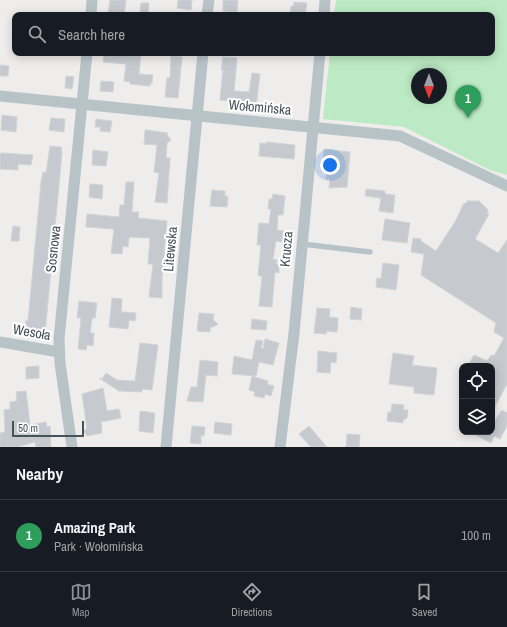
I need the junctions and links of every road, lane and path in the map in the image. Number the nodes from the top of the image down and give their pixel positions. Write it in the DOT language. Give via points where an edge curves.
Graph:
graph roads {
  1 [pos="92,0"];
  2 [pos="209,0"];
  3 [pos="325,0"];
  4 [pos="91,12"];
  5 [pos="207,12"];
  6 [pos="324,12"];
  7 [pos="87,56"];
  8 [pos="204,56"];
  9 [pos="320,56"];
  10 [pos="0,96"];
  11 [pos="83,103"];
  12 [pos="197,116"];
  13 [pos="313,127"];
  14 [pos="507,186"];
  15 [pos="302,244"];
  16 [pos="370,252"];
  17 [pos="0,342"];
  18 [pos="59,352"];
  19 [pos="72,447"];
  20 [pos="166,447"];
  21 [pos="280,447"];
  1 -- 4 [label="street"];
  2 -- 5 [label="street"];
  3 -- 6 [label="street"];
  7 -- 11 [label="street, Sosnowa"];
  8 -- 12 [label="street, Litewska"];
  9 -- 13 [label="street, Krucza"];
  10 -- 11 [label="street, Wołomińska"];
  11 -- 12 [label="street, Wołomińska"];
  11 -- 18 [label="street, Sosnowa"];
  12 -- 13 [label="street, Wołomińska"];
  12 -- 20 [label="street, Litewska"];
  13 -- 14 [label="street, Wołomińska" via="400,136"];
  13 -- 15 [label="street, Krucza"];
  15 -- 16 [label="lane"];
  15 -- 21 [label="street, Krucza"];
  17 -- 18 [label="street, Wesoła"];
  18 -- 19 [label="street, Sosnowa"];
}
